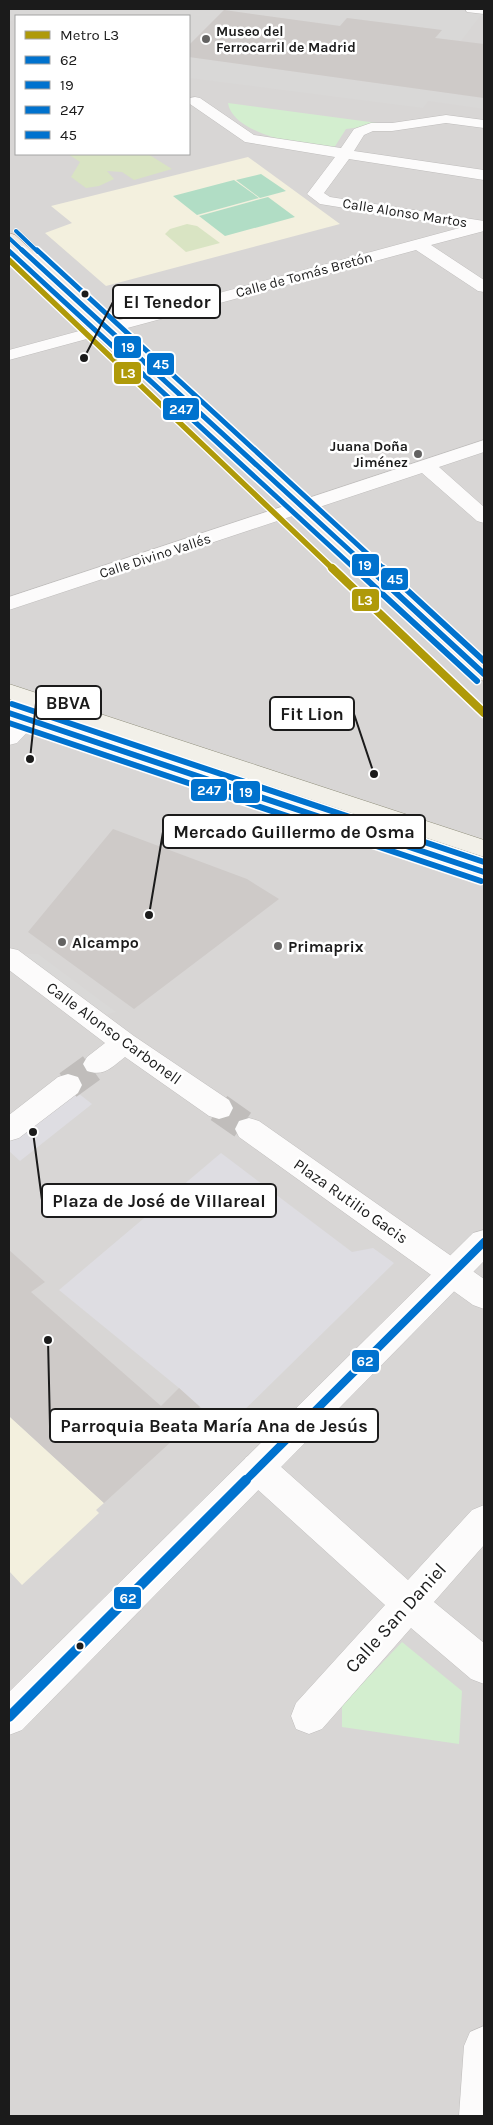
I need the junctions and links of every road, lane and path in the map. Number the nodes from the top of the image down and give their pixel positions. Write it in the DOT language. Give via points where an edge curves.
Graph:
graph roads {
  1 [pos="472,9"];
  2 [pos="484,10"];
  3 [pos="195,102"];
  4 [pos="484,124"];
  5 [pos="345,155"];
  6 [pos="484,175"];
  7 [pos="484,225"];
  8 [pos="9,238"];
  9 [pos="418,244"];
  10 [pos="484,287"];
  11 [pos="107,328"];
  12 [pos="9,355"];
  13 [pos="484,446"];
  14 [pos="425,465"];
  15 [pos="302,506"];
  16 [pos="484,517"];
  17 [pos="9,604"];
  18 [pos="484,674"];
  19 [pos="9,691"];
  20 [pos="43,702"];
  21 [pos="17,716"];
  22 [pos="9,738"];
  23 [pos="484,849"];
  24 [pos="484,872"];
  25 [pos="9,957"];
  26 [pos="124,1043"];
  27 [pos="97,1064"];
  28 [pos="68,1086"];
  29 [pos="219,1108"];
  30 [pos="249,1129"];
  31 [pos="9,1130"];
  32 [pos="484,1242"];
  33 [pos="454,1273"];
  34 [pos="484,1296"];
  35 [pos="258,1468"];
  36 [pos="484,1521"];
  37 [pos="409,1604"];
  38 [pos="484,1666"];
  39 [pos="309,1716"];
  40 [pos="9,1718"];
  41 [pos="484,2046"];
  42 [pos="480,2116"];
  1 -- 2 [label="street"];
  3 -- 5 [label="street" via="250,139"];
  4 -- 5 [label="street" via="446,119 371,127 359,132"];
  5 -- 6 [label="street"];
  5 -- 7 [label="street, Calle Alonso Martos" via="315,194 326,202"];
  7 -- 9 [label="street, Calle de Tomás Bretón"];
  8 -- 11 [label="main road"];
  9 -- 10 [label="street"];
  9 -- 11 [label="street, Calle de Tomás Bretón"];
  11 -- 12 [label="street, Calle de Tomás Bretón"];
  11 -- 15 [label="main road"];
  13 -- 14 [label="street, Calle Divino Vallés"];
  14 -- 15 [label="street, Calle Divino Vallés"];
  14 -- 16 [label="street"];
  15 -- 17 [label="street, Calle Divino Vallés"];
  15 -- 18 [label="main road"];
  19 -- 20 [label="main road"];
  20 -- 21 [label="street"];
  20 -- 23 [label="main road"];
  21 -- 22 [label="street"];
  21 -- 24 [label="main road"];
  25 -- 26 [label="street, Calle Alonso Carbonell"];
  26 -- 27 [label="street"];
  26 -- 29 [label="street, Calle Alonso Carbonell"];
  28 -- 31 [label="street"];
  30 -- 33 [label="street, Plaza Rutilio Gacis"];
  32 -- 33 [label="street"];
  33 -- 34 [label="street, Plaza Rutilio Gacis"];
  33 -- 35 [label="street"];
  35 -- 37 [label="street"];
  35 -- 40 [label="street"];
  36 -- 37 [label="street, Calle San Daniel"];
  37 -- 38 [label="street"];
  37 -- 39 [label="street, Calle San Daniel"];
  41 -- 42 [label="street"];
}
